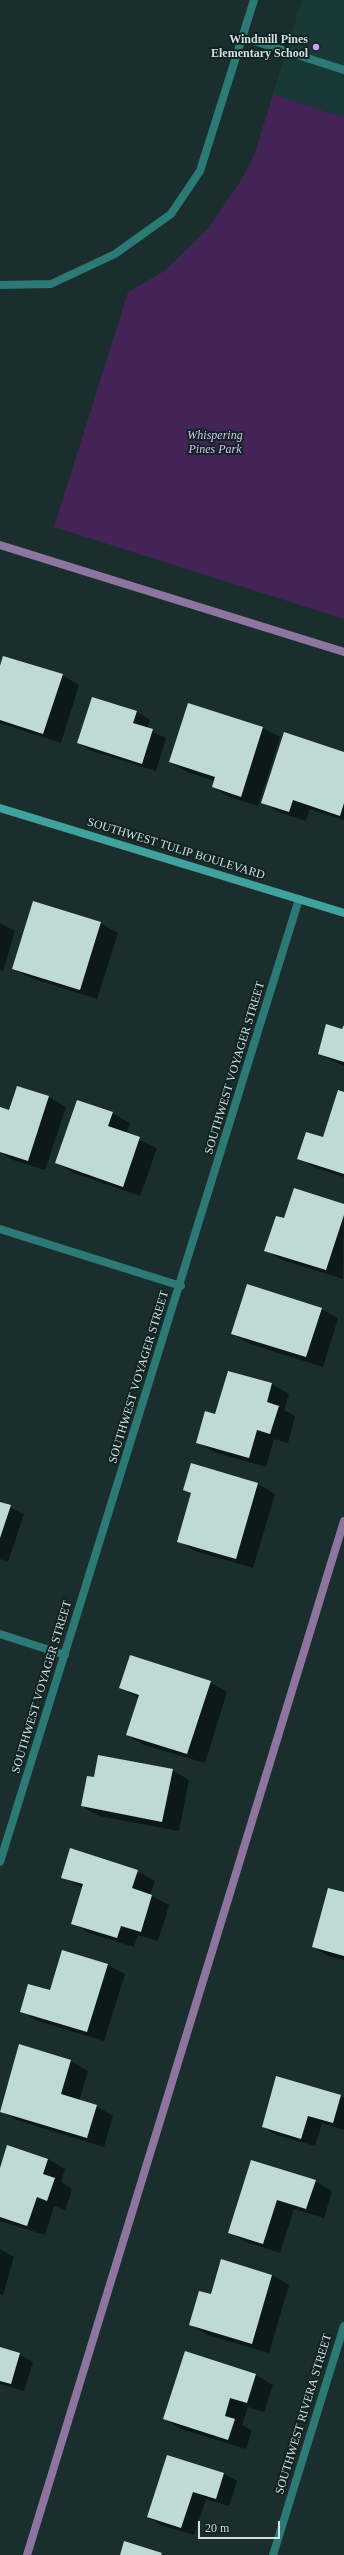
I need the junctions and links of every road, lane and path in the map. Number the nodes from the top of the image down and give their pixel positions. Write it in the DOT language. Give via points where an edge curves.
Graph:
graph roads {
  1 [pos="254,0"];
  2 [pos="242,37"];
  3 [pos="344,70"];
  4 [pos="0,285"];
  5 [pos="0,808"];
  6 [pos="299,899"];
  7 [pos="344,913"];
  8 [pos="0,1229"];
  9 [pos="181,1286"];
  10 [pos="0,1634"];
  11 [pos="65,1654"];
  12 [pos="0,1862"];
  13 [pos="344,2326"];
  14 [pos="273,2555"];
  1 -- 2 [label="street"];
  2 -- 3 [label="street"];
  2 -- 4 [label="street" via="200,171 171,214 115,254 51,284"];
  5 -- 6 [label="street, SOUTHWEST TULIP BOULEVARD"];
  6 -- 7 [label="street, SOUTHWEST TULIP BOULEVARD"];
  6 -- 9 [label="street, SOUTHWEST VOYAGER STREET"];
  8 -- 9 [label="street"];
  9 -- 11 [label="street, SOUTHWEST VOYAGER STREET"];
  10 -- 11 [label="street"];
  11 -- 12 [label="street, SOUTHWEST VOYAGER STREET"];
  13 -- 14 [label="street, SOUTHWEST RIVERA STREET"];
}
